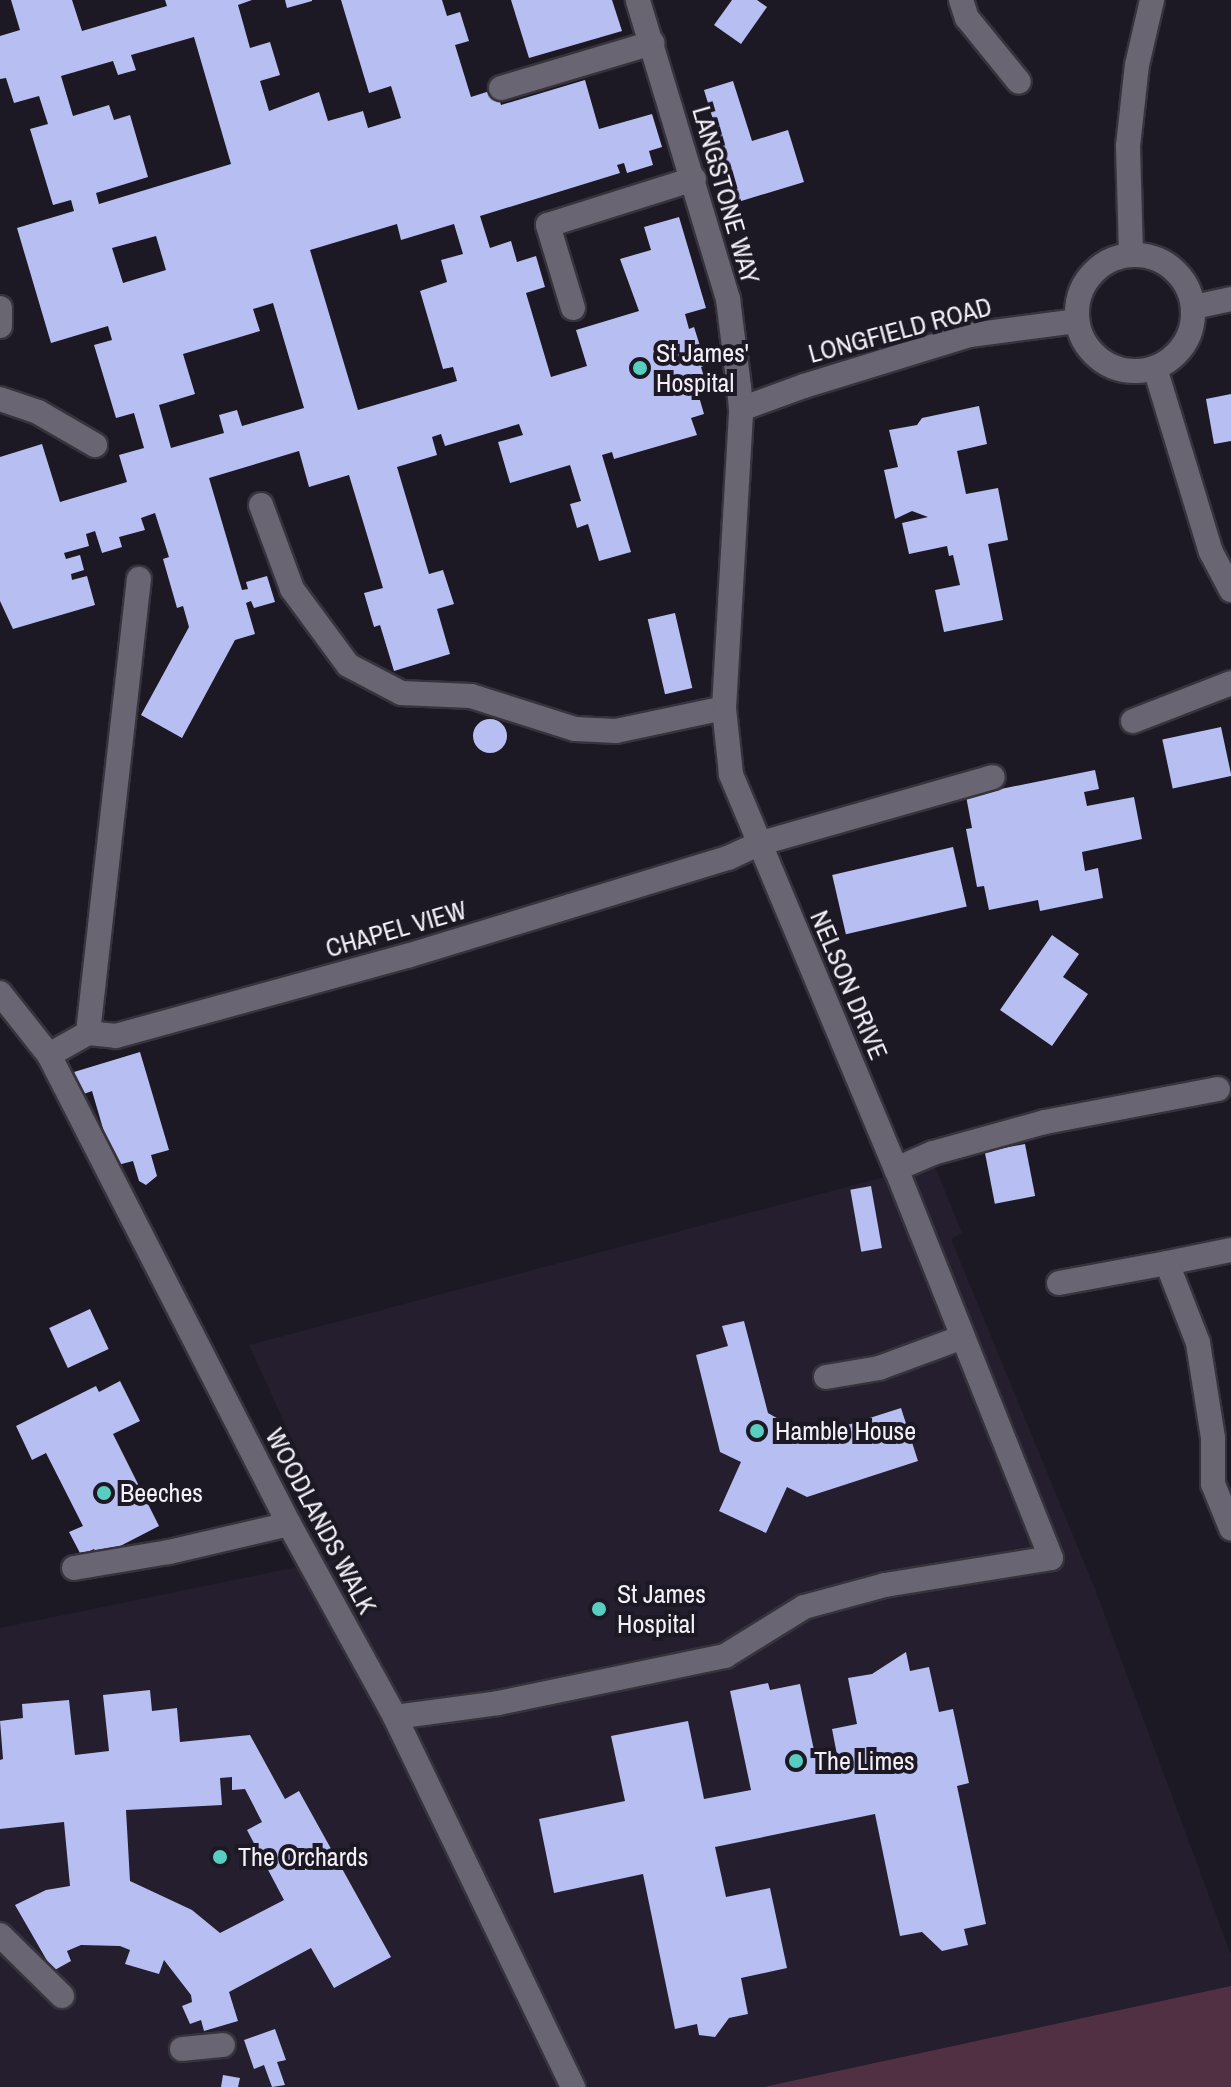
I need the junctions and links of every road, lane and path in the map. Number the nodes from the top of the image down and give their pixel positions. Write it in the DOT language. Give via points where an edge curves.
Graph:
graph roads {
  1 [pos="638,0"];
  2 [pos="961,0"];
  3 [pos="1152,0"];
  4 [pos="652,43"];
  5 [pos="1019,82"];
  6 [pos="501,88"];
  7 [pos="694,179"];
  8 [pos="1131,254"];
  9 [pos="1231,299"];
  10 [pos="1194,307"];
  11 [pos="0,308"];
  12 [pos="573,308"];
  13 [pos="1077,321"];
  14 [pos="0,326"];
  15 [pos="1155,368"];
  16 [pos="0,399"];
  17 [pos="741,409"];
  18 [pos="95,445"];
  19 [pos="261,505"];
  20 [pos="139,579"];
  21 [pos="1231,590"];
  22 [pos="1231,683"];
  23 [pos="724,708"];
  24 [pos="1133,721"];
  25 [pos="993,777"];
  26 [pos="758,844"];
  27 [pos="0,993"];
  28 [pos="88,1033"];
  29 [pos="49,1055"];
  30 [pos="1218,1089"];
  31 [pos="896,1169"];
  32 [pos="1231,1250"];
  33 [pos="1167,1263"];
  34 [pos="1059,1283"];
  35 [pos="960,1338"];
  36 [pos="826,1377"];
  37 [pos="289,1524"];
  38 [pos="1231,1528"];
  39 [pos="74,1568"];
  40 [pos="395,1717"];
  41 [pos="0,1935"];
  42 [pos="62,1996"];
  43 [pos="223,2045"];
  44 [pos="182,2049"];
  45 [pos="573,2087"];
  1 -- 4 [label="street, LANGSTONE WAY"];
  2 -- 5 [label="street" via="967,18"];
  3 -- 8 [label="street" via="1137,65 1128,146"];
  4 -- 6 [label="street"];
  4 -- 7 [label="street, LANGSTONE WAY"];
  7 -- 12 [label="street" via="548,225"];
  7 -- 17 [label="street, LANGSTONE WAY" via="728,299"];
  8 -- 10 [label="street" via="1171,266 1187,286"];
  8 -- 13 [label="street" via="1095,269 1077,300"];
  9 -- 10 [label="street"];
  10 -- 15 [label="street" via="1184,346"];
  11 -- 14 [label="street"];
  13 -- 15 [label="street" via="1085,344 1109,366 1133,372"];
  13 -- 17 [label="street, LONGFIELD ROAD" via="970,335"];
  15 -- 21 [label="street" via="1211,552"];
  16 -- 18 [label="street" via="38,412"];
  17 -- 23 [label="street, NELSON DRIVE"];
  19 -- 23 [label="street" via="292,589 348,665 401,693 471,696 589,730 616,731"];
  20 -- 28 [label="street"];
  22 -- 24 [label="street"];
  23 -- 26 [label="street, NELSON DRIVE" via="731,774"];
  25 -- 26 [label="street, CHAPEL VIEW"];
  26 -- 28 [label="street, CHAPEL VIEW" via="728,858 407,956 116,1036"];
  26 -- 31 [label="street, NELSON DRIVE"];
  27 -- 29 [label="street, WOODLANDS WALK"];
  28 -- 29 [label="street, CHAPEL VIEW"];
  29 -- 37 [label="street, WOODLANDS WALK"];
  30 -- 31 [label="street" via="1045,1122 933,1153"];
  31 -- 35 [label="street, NELSON DRIVE"];
  32 -- 33 [label="street"];
  33 -- 34 [label="street"];
  33 -- 38 [label="street" via="1198,1343 1213,1438 1213,1484"];
  35 -- 36 [label="street" via="879,1368"];
  35 -- 40 [label="street, NELSON DRIVE" via="1051,1558 885,1585 804,1607 725,1656 498,1703"];
  37 -- 39 [label="street"];
  37 -- 40 [label="street, WOODLANDS WALK"];
  40 -- 45 [label="street, WOODLANDS WALK"];
  41 -- 42 [label="street"];
  43 -- 44 [label="street"];
}
